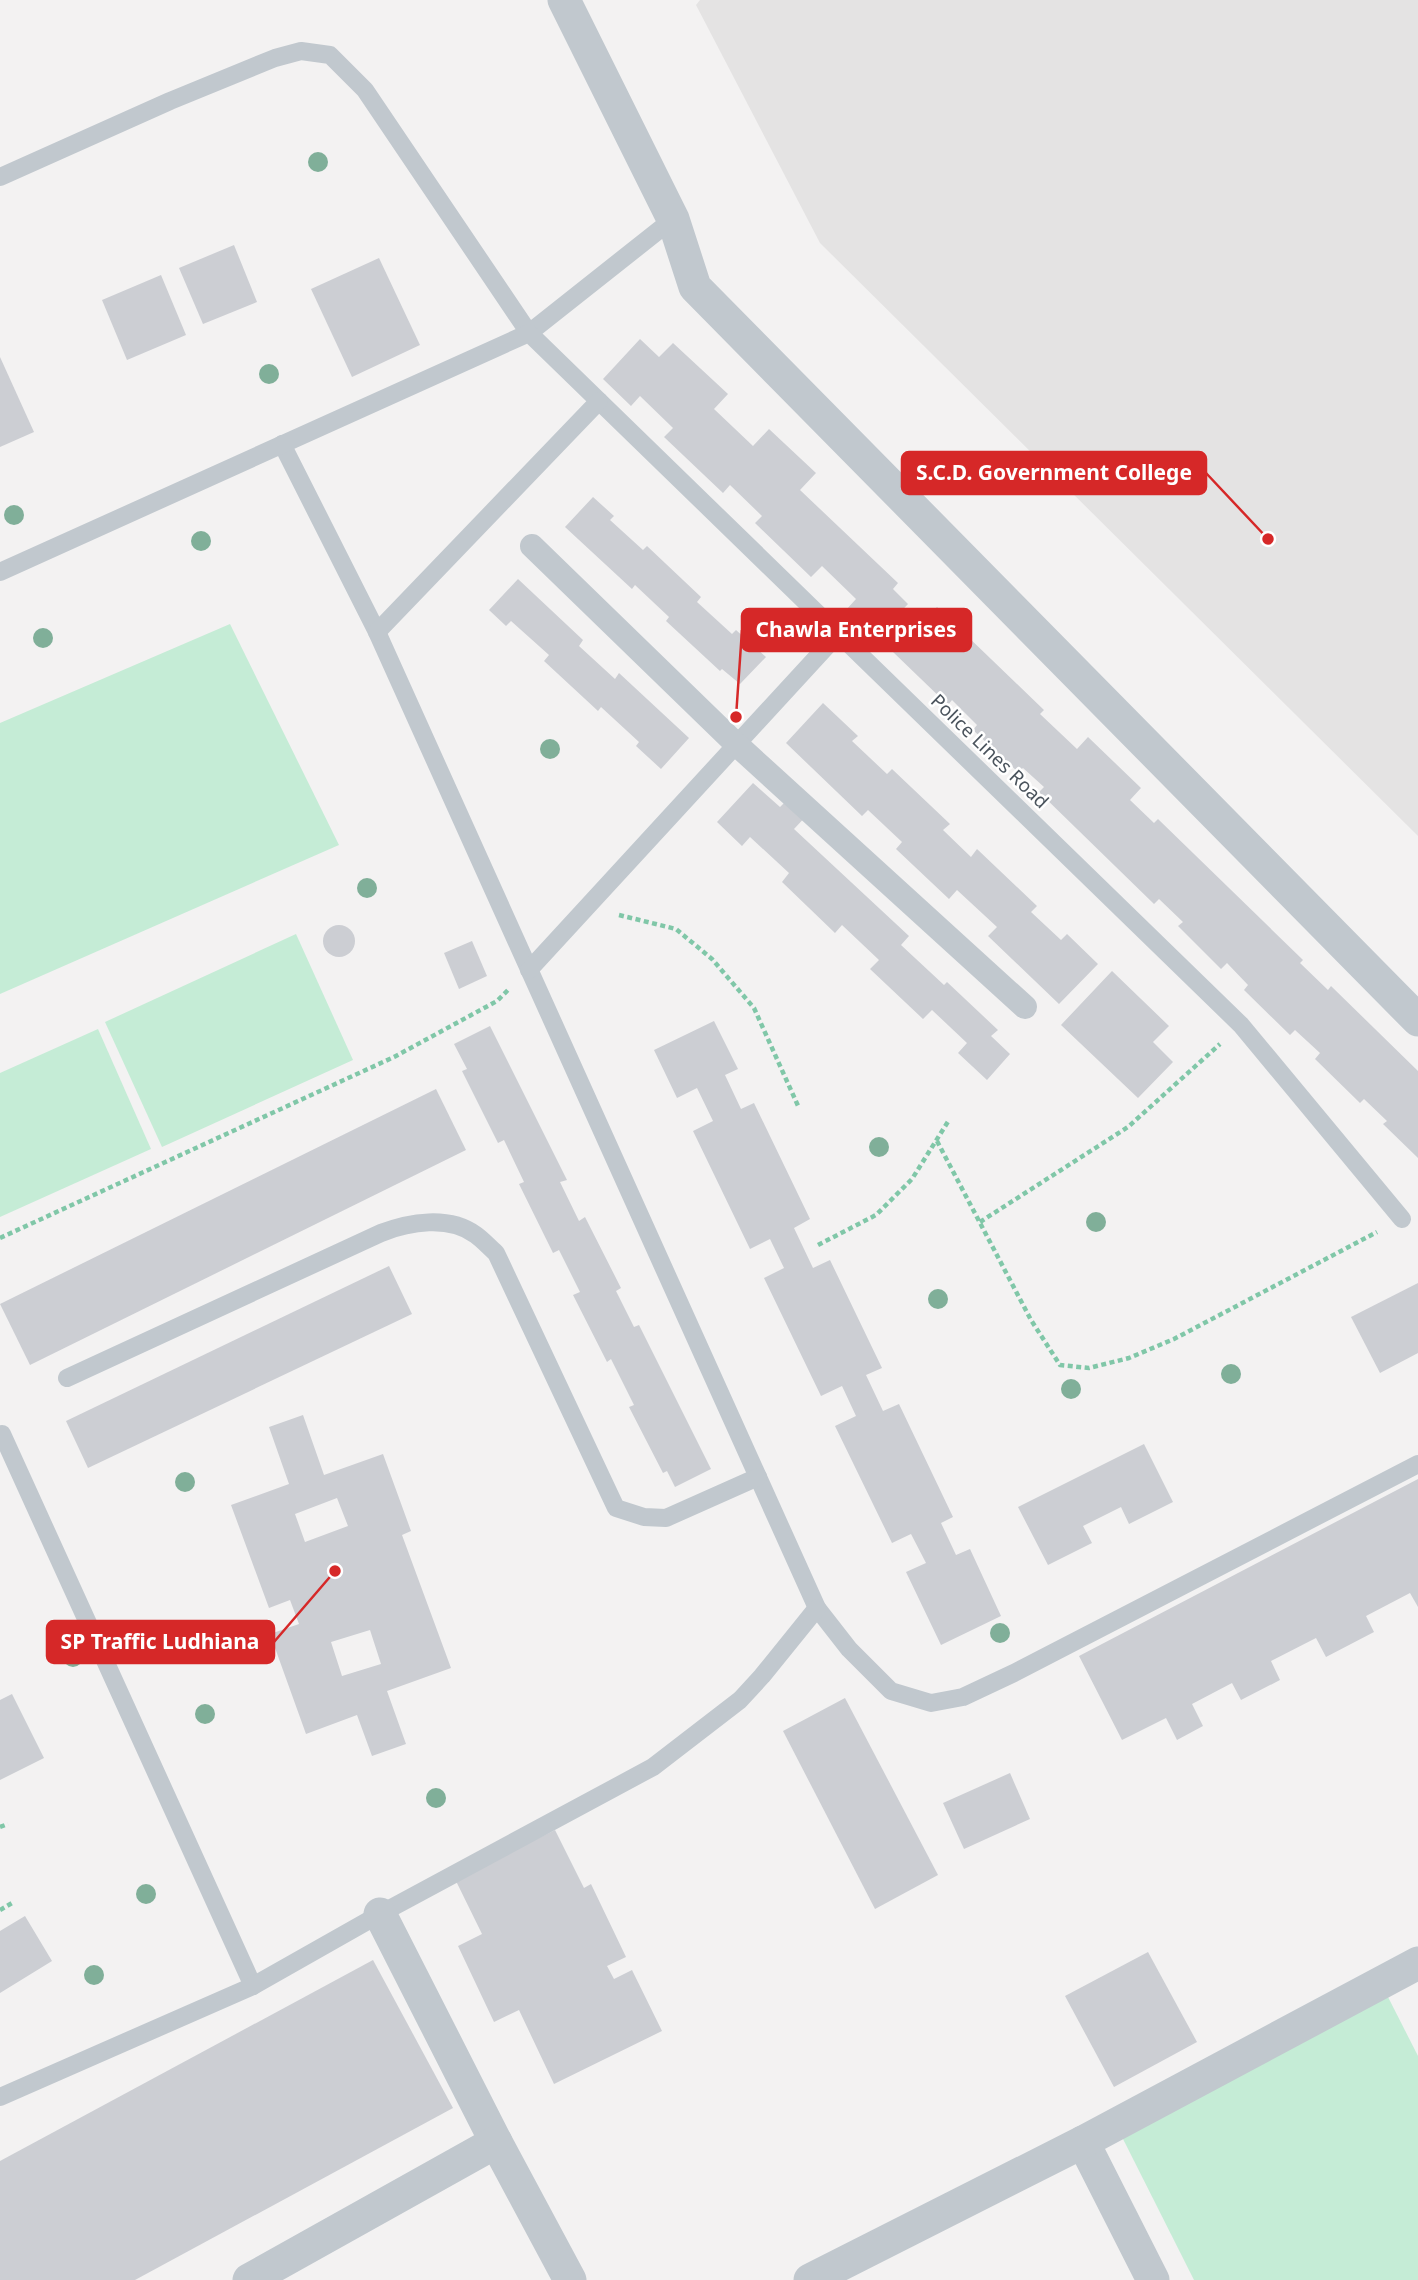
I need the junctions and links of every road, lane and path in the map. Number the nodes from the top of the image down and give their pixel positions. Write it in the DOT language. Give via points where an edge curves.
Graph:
graph roads {
  1 [pos="564,0"];
  2 [pos="0,177"];
  3 [pos="673,219"];
  4 [pos="528,332"];
  5 [pos="599,401"];
  6 [pos="282,444"];
  7 [pos="532,546"];
  8 [pos="0,572"];
  9 [pos="377,632"];
  10 [pos="839,634"];
  11 [pos="736,744"];
  12 [pos="587,907"];
  13 [pos="529,970"];
  14 [pos="1025,1007"];
  15 [pos="1418,1020"];
  16 [pos="1241,1025"];
  17 [pos="799,1108"];
  18 [pos="950,1119"];
  19 [pos="937,1141"];
  20 [pos="1402,1219"];
  21 [pos="980,1222"];
  22 [pos="0,1238"];
  23 [pos="818,1245"];
  24 [pos="68,1378"];
  25 [pos="2,1434"];
  26 [pos="1418,1464"];
  27 [pos="758,1477"];
  28 [pos="817,1608"];
  29 [pos="8,1824"];
  30 [pos="0,1827"];
  31 [pos="12,1903"];
  32 [pos="0,1910"];
  33 [pos="380,1914"];
  34 [pos="1418,1963"];
  35 [pos="253,1986"];
  36 [pos="0,2097"];
  37 [pos="496,2142"];
  38 [pos="1083,2142"];
  39 [pos="249,2280"];
  40 [pos="570,2280"];
  41 [pos="810,2280"];
  42 [pos="1153,2280"];
  1 -- 3 [label="street"];
  2 -- 4 [label="lane, Police Lines Road" via="275,58 301,51 330,55 365,90"];
  3 -- 4 [label="lane"];
  3 -- 15 [label="street" via="695,288"];
  4 -- 5 [label="lane, Police Lines Road"];
  4 -- 6 [label="lane"];
  5 -- 9 [label="lane"];
  5 -- 10 [label="lane, Police Lines Road"];
  6 -- 8 [label="lane"];
  6 -- 9 [label="lane"];
  7 -- 11 [label="street"];
  9 -- 13 [label="lane"];
  10 -- 11 [label="lane"];
  10 -- 16 [label="lane, Police Lines Road"];
  11 -- 12 [label="lane"];
  11 -- 14 [label="street"];
  12 -- 13 [label="lane"];
  12 -- 17 [label="path" via="676,929 712,958 754,1008"];
  13 -- 22 [label="path" via="498,1001 416,1045"];
  13 -- 27 [label="lane"];
  16 -- 20 [label="lane, Police Lines Road"];
  16 -- 21 [label="path" via="1128,1127"];
  18 -- 19 [label="path"];
  19 -- 21 [label="path"];
  19 -- 23 [label="path" via="912,1180 876,1215"];
  20 -- 21 [label="path" via="1174,1339 1089,1368 1060,1365"];
  24 -- 27 [label="lane" via="380,1233 410,1224 452,1225 474,1233 496,1253 616,1508 666,1518"];
  25 -- 35 [label="lane"];
  26 -- 28 [label="lane" via="1014,1674 963,1696 931,1703 891,1690"];
  27 -- 28 [label="lane"];
  28 -- 33 [label="lane" via="740,1700 653,1767"];
  29 -- 30 [label="path"];
  31 -- 32 [label="path"];
  33 -- 35 [label="lane"];
  33 -- 37 [label="street"];
  34 -- 38 [label="street"];
  35 -- 36 [label="lane"];
  37 -- 39 [label="street"];
  37 -- 40 [label="street"];
  38 -- 41 [label="street"];
  38 -- 42 [label="street"];
}
